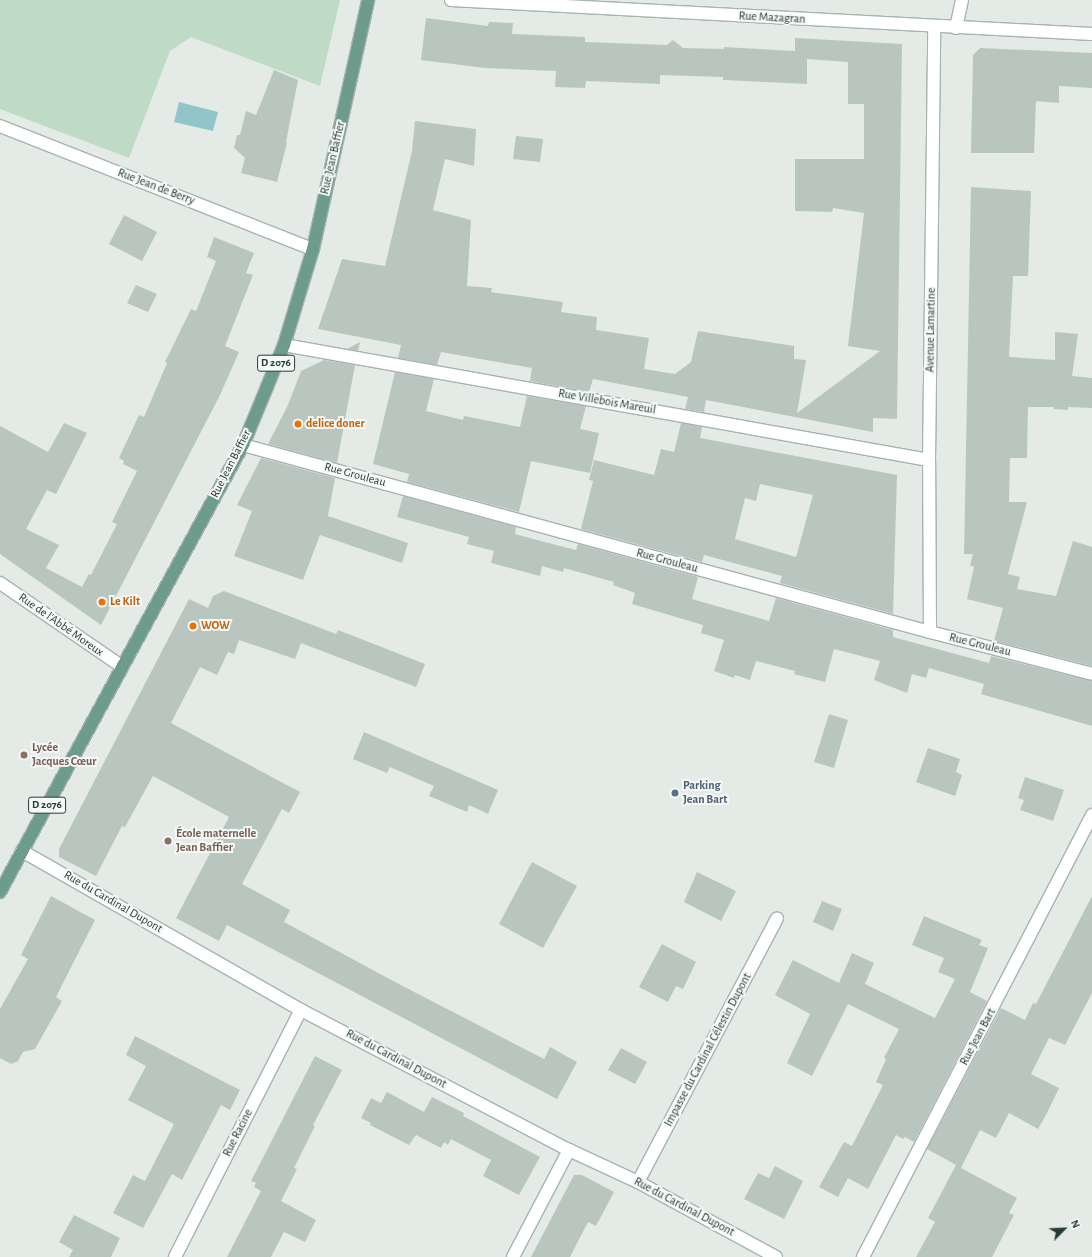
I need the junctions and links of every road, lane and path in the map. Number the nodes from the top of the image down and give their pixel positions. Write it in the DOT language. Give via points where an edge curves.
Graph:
graph roads {
  1 [pos="368,0"];
  2 [pos="451,0"];
  3 [pos="962,0"];
  4 [pos="934,27"];
  5 [pos="956,28"];
  6 [pos="1092,34"];
  7 [pos="0,126"];
  8 [pos="313,249"];
  9 [pos="284,344"];
  10 [pos="243,445"];
  11 [pos="929,460"];
  12 [pos="0,583"];
  13 [pos="930,632"];
  14 [pos="121,666"];
  15 [pos="1092,674"];
  16 [pos="1092,816"];
  17 [pos="22,851"];
  18 [pos="0,892"];
  19 [pos="777,918"];
  20 [pos="301,1010"];
  21 [pos="570,1150"];
  22 [pos="638,1182"];
  23 [pos="175,1257"];
  24 [pos="513,1257"];
  25 [pos="776,1257"];
  26 [pos="863,1257"];
  1 -- 8 [label="main road, Rue Jean Baffier / D 2076"];
  2 -- 4 [label="street, Rue Mazagran"];
  3 -- 5 [label="street"];
  4 -- 5 [label="street, Rue Mazagran"];
  4 -- 11 [label="street, Avenue Lamartine"];
  5 -- 6 [label="street, Rue Mazagran"];
  7 -- 8 [label="street, Rue Jean de Berry"];
  8 -- 9 [label="main road, Rue Jean Baffier / D 2076"];
  9 -- 10 [label="main road, Rue Jean Baffier / D 2076"];
  9 -- 11 [label="street, Rue Villebois Mareuil"];
  10 -- 13 [label="street, Rue Grouleau"];
  10 -- 14 [label="main road, Rue Jean Baffier / D 2076"];
  11 -- 13 [label="street, Avenue Lamartine"];
  12 -- 14 [label="street, Rue de l'Abbé Moreux"];
  13 -- 15 [label="street, Rue Grouleau"];
  14 -- 17 [label="main road, Rue Jean Baffier / D 2076"];
  16 -- 26 [label="street, Rue Jean Bart"];
  17 -- 18 [label="main road, Rue Jean Baffier / D 2076"];
  17 -- 20 [label="street, Rue du Cardinal Dupont"];
  19 -- 22 [label="street, Impasse du Cardinal Célestin Dupont"];
  20 -- 21 [label="street, Rue du Cardinal Dupont"];
  20 -- 23 [label="street, Rue Racine"];
  21 -- 22 [label="street, Rue du Cardinal Dupont"];
  21 -- 24 [label="street"];
  22 -- 25 [label="street, Rue du Cardinal Dupont"];
}
